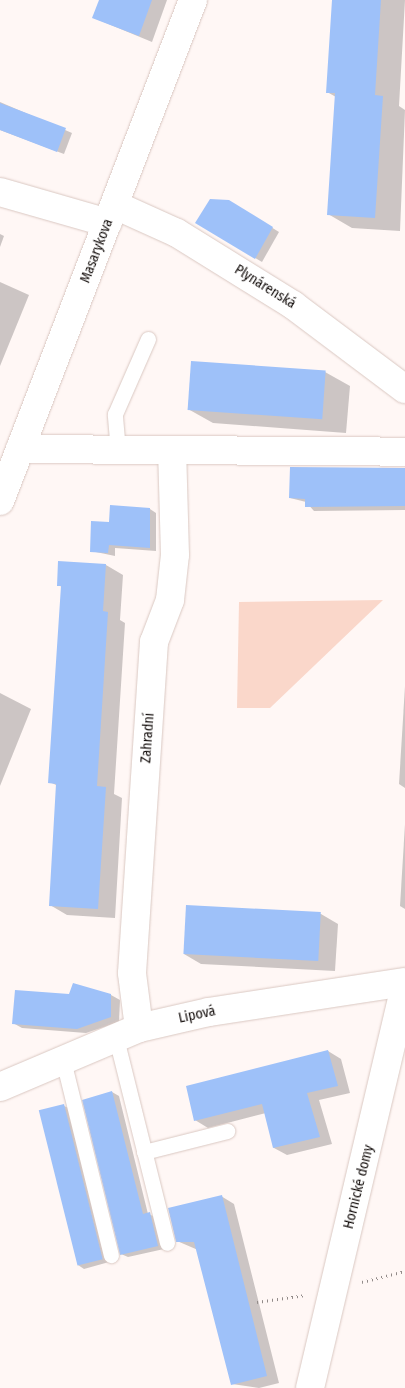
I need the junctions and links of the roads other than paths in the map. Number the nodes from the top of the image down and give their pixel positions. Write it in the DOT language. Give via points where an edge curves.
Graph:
graph roads {
  1 [pos="193,0"];
  2 [pos="0,192"];
  3 [pos="112,214"];
  4 [pos="148,339"];
  5 [pos="405,360"];
  6 [pos="404,388"];
  7 [pos="20,449"];
  8 [pos="172,450"];
  9 [pos="118,451"];
  10 [pos="405,452"];
  11 [pos="0,501"];
  12 [pos="405,983"];
  13 [pos="128,1033"];
  14 [pos="63,1060"];
  15 [pos="0,1087"];
  16 [pos="227,1131"];
  17 [pos="144,1152"];
  18 [pos="167,1243"];
  19 [pos="111,1255"];
  20 [pos="310,1388"];
  1 -- 3 [label="street, Masarykova"];
  2 -- 3 [label="street, Plynárenská"];
  3 -- 6 [label="street, Plynárenská" via="177,233 294,305"];
  3 -- 7 [label="street, Masarykova"];
  4 -- 9 [label="lane" via="115,414"];
  5 -- 6 [label="street, Plynárenská"];
  7 -- 9 [label="street"];
  7 -- 11 [label="street, Masarykova"];
  8 -- 9 [label="street"];
  8 -- 10 [label="street"];
  8 -- 13 [label="street, Zahradní" via="175,555 170,600 154,642"];
  12 -- 13 [label="street, Lipová" via="209,1012"];
  12 -- 20 [label="street, Hornické domy"];
  13 -- 14 [label="street, Lipová"];
  13 -- 17 [label="lane"];
  14 -- 15 [label="street, Lipová"];
  14 -- 19 [label="lane"];
  16 -- 17 [label="lane"];
  17 -- 18 [label="lane"];
}
